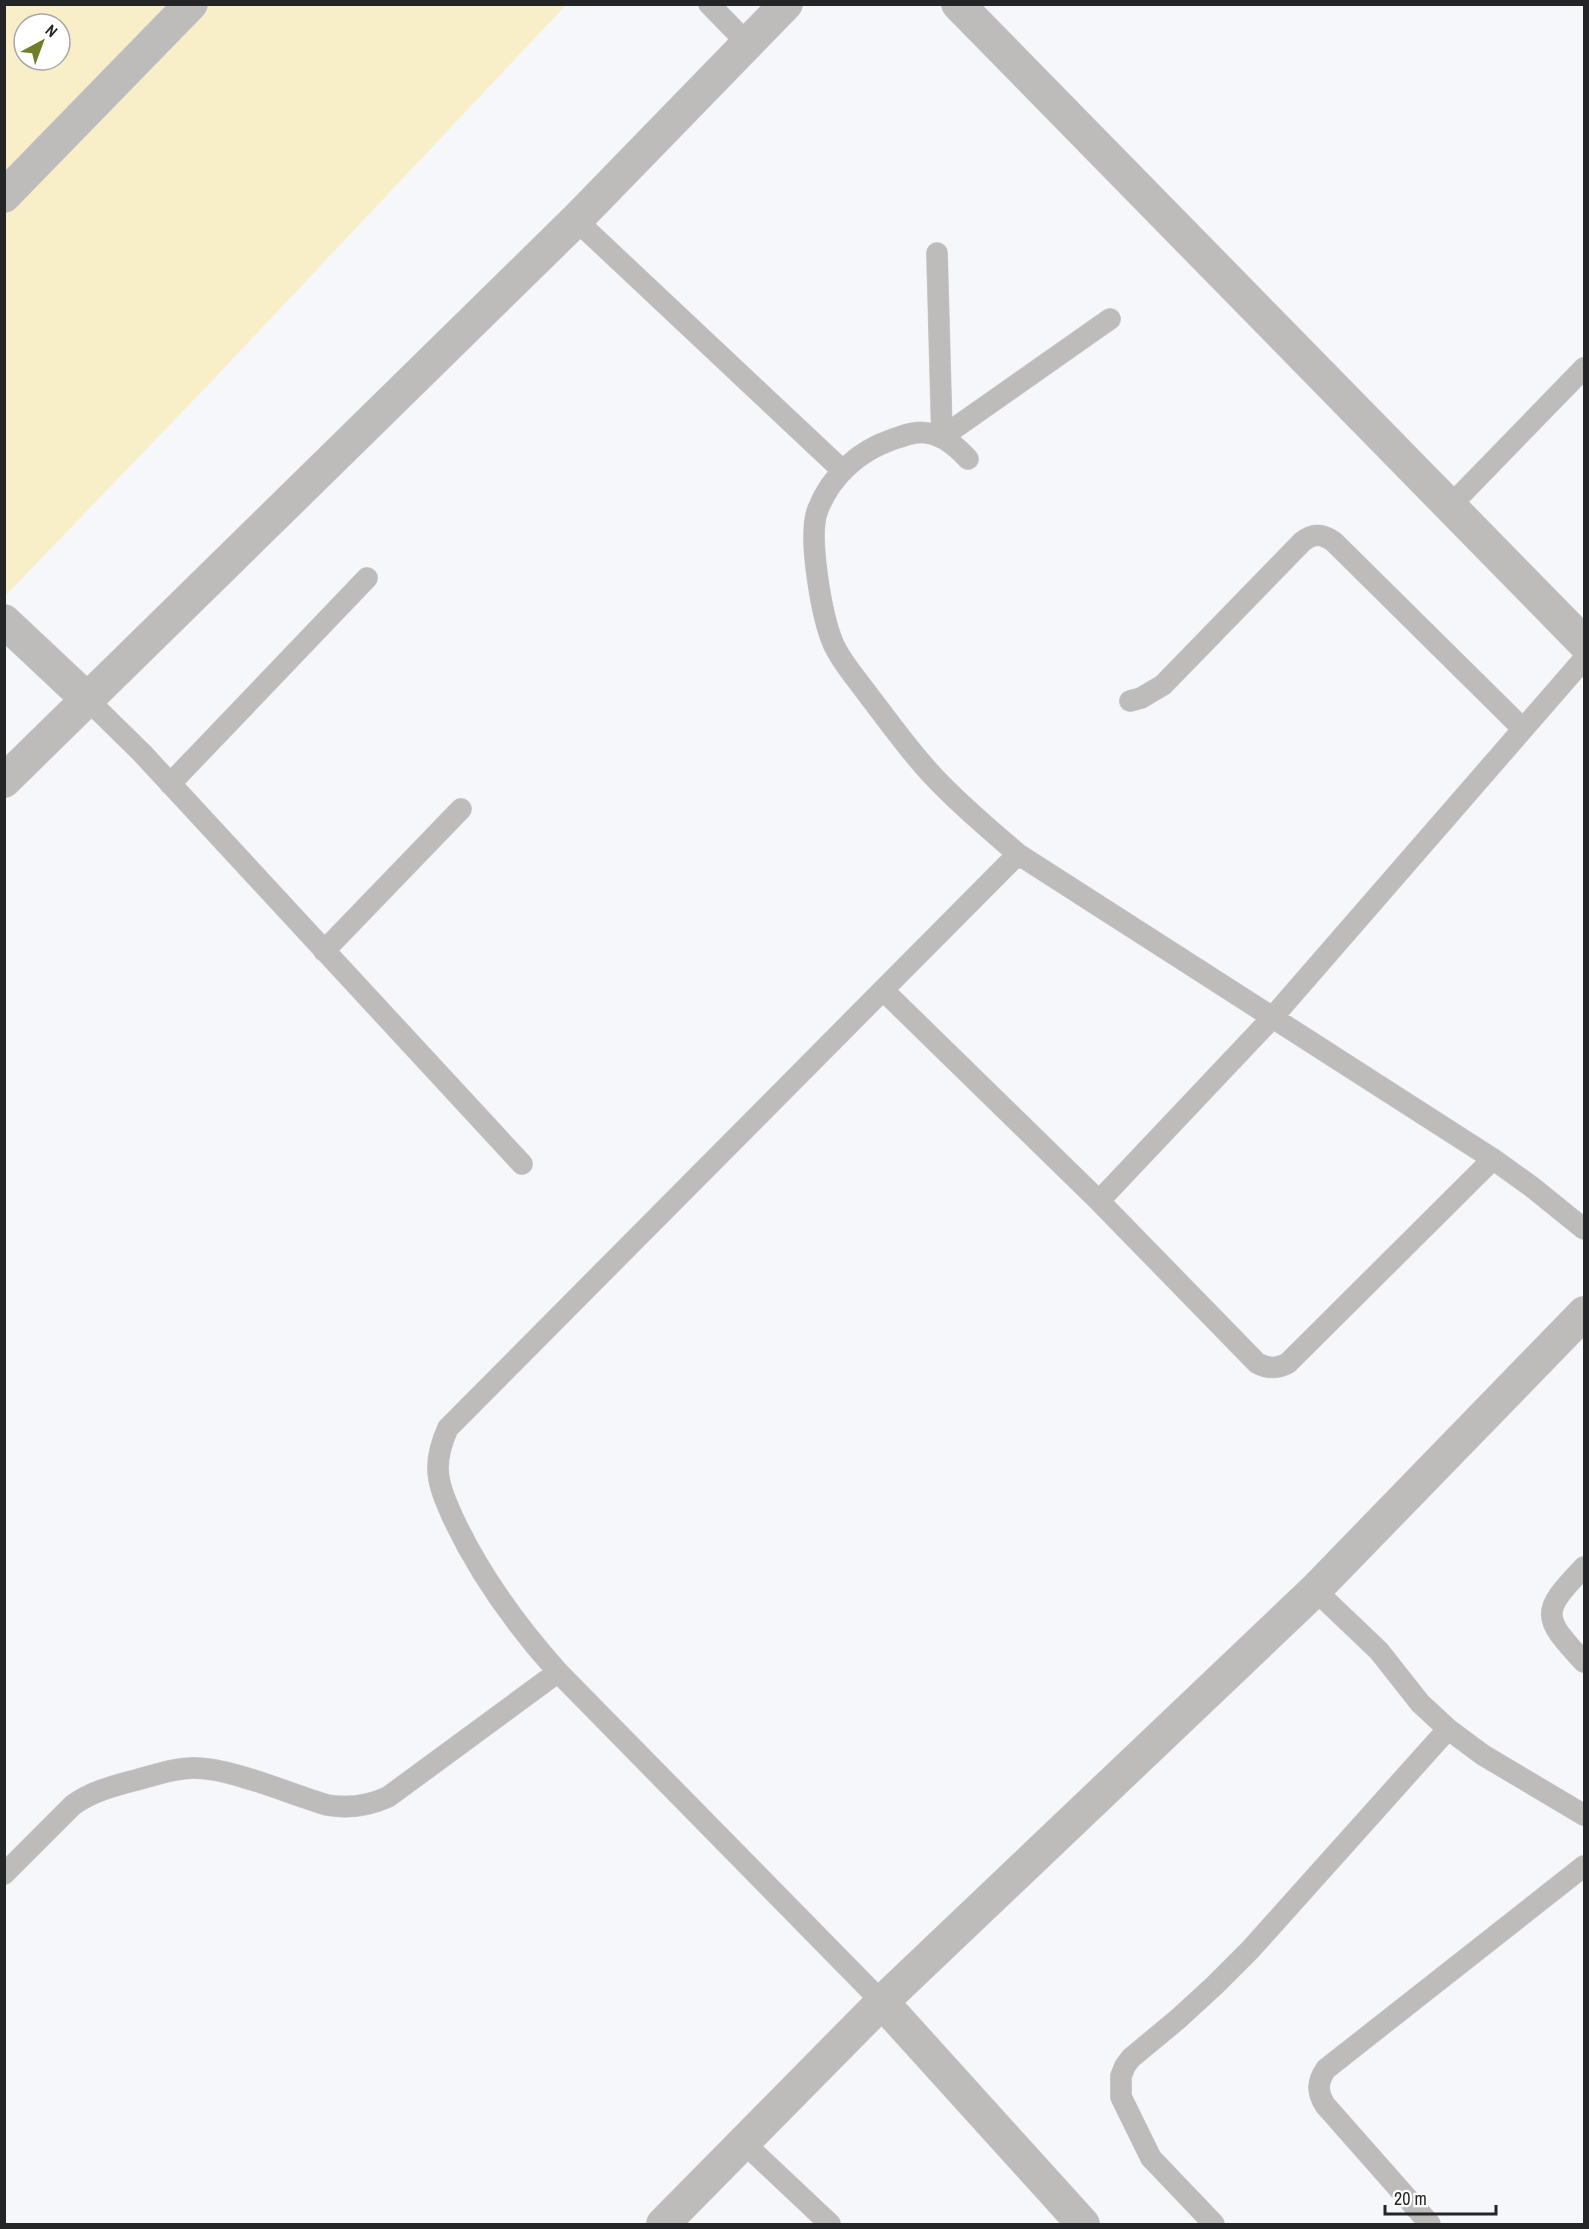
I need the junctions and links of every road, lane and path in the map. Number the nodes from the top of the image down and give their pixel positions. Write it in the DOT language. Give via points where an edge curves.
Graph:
graph roads {
  1 [pos="191,4"];
  2 [pos="709,4"];
  3 [pos="786,4"];
  4 [pos="958,4"];
  5 [pos="748,44"];
  6 [pos="4,196"];
  7 [pos="576,220"];
  8 [pos="937,253"];
  9 [pos="1110,319"];
  10 [pos="1584,368"];
  11 [pos="942,437"];
  12 [pos="968,459"];
  13 [pos="843,471"];
  14 [pos="1450,506"];
  15 [pos="367,578"];
  16 [pos="4,621"];
  17 [pos="1584,643"];
  18 [pos="1584,659"];
  19 [pos="87,699"];
  20 [pos="1130,700"];
  21 [pos="1523,729"];
  22 [pos="4,781"];
  23 [pos="170,784"];
  24 [pos="461,809"];
  25 [pos="1018,854"];
  26 [pos="324,951"];
  27 [pos="883,990"];
  28 [pos="1272,1018"];
  29 [pos="1492,1159"];
  30 [pos="522,1164"];
  31 [pos="1099,1201"];
  32 [pos="1584,1229"];
  33 [pos="1584,1313"];
  34 [pos="1584,1567"];
  35 [pos="1315,1590"];
  36 [pos="1584,1662"];
  37 [pos="558,1672"];
  38 [pos="1448,1729"];
  39 [pos="1584,1815"];
  40 [pos="1584,1866"];
  41 [pos="4,1874"];
  42 [pos="882,2002"];
  43 [pos="744,2143"];
  44 [pos="663,2224"];
  45 [pos="830,2224"];
  46 [pos="1083,2224"];
  47 [pos="1214,2224"];
  48 [pos="1430,2224"];
  1 -- 6 [label="street"];
  2 -- 5 [label="lane"];
  3 -- 5 [label="street"];
  4 -- 14 [label="street"];
  5 -- 7 [label="street"];
  7 -- 13 [label="lane"];
  7 -- 19 [label="street"];
  8 -- 11 [label="lane"];
  9 -- 11 [label="lane"];
  10 -- 14 [label="lane"];
  11 -- 12 [label="lane"];
  11 -- 13 [label="lane" via="925,432 878,444"];
  13 -- 25 [label="lane" via="818,510 813,544 834,646 933,776"];
  14 -- 17 [label="street"];
  15 -- 23 [label="lane"];
  16 -- 19 [label="street"];
  18 -- 21 [label="lane"];
  19 -- 22 [label="street"];
  19 -- 23 [label="lane"];
  20 -- 21 [label="lane" via="1163,685 1302,542 1317,534 1334,542"];
  21 -- 28 [label="lane"];
  23 -- 26 [label="lane"];
  24 -- 26 [label="lane"];
  25 -- 27 [label="lane"];
  25 -- 28 [label="lane"];
  26 -- 30 [label="lane"];
  27 -- 31 [label="lane"];
  27 -- 37 [label="lane" via="448,1428 438,1455 440,1486 467,1548 524,1633"];
  28 -- 29 [label="lane"];
  28 -- 31 [label="lane"];
  29 -- 31 [label="lane" via="1288,1363 1272,1368 1257,1363"];
  29 -- 32 [label="lane"];
  33 -- 35 [label="street"];
  34 -- 36 [label="lane" via="1552,1606 1557,1633"];
  35 -- 38 [label="lane" via="1379,1651 1420,1703"];
  35 -- 42 [label="street"];
  37 -- 41 [label="lane" via="388,1797 374,1803 341,1808 229,1774 178,1769 86,1796"];
  37 -- 42 [label="lane"];
  38 -- 39 [label="lane" via="1483,1755"];
  38 -- 47 [label="lane" via="1250,1950 1125,2066 1121,2097 1150,2158"];
  40 -- 48 [label="lane" via="1320,2077 1319,2096 1325,2105"];
  42 -- 43 [label="street"];
  42 -- 46 [label="street"];
  43 -- 44 [label="street"];
  43 -- 45 [label="lane"];
}
